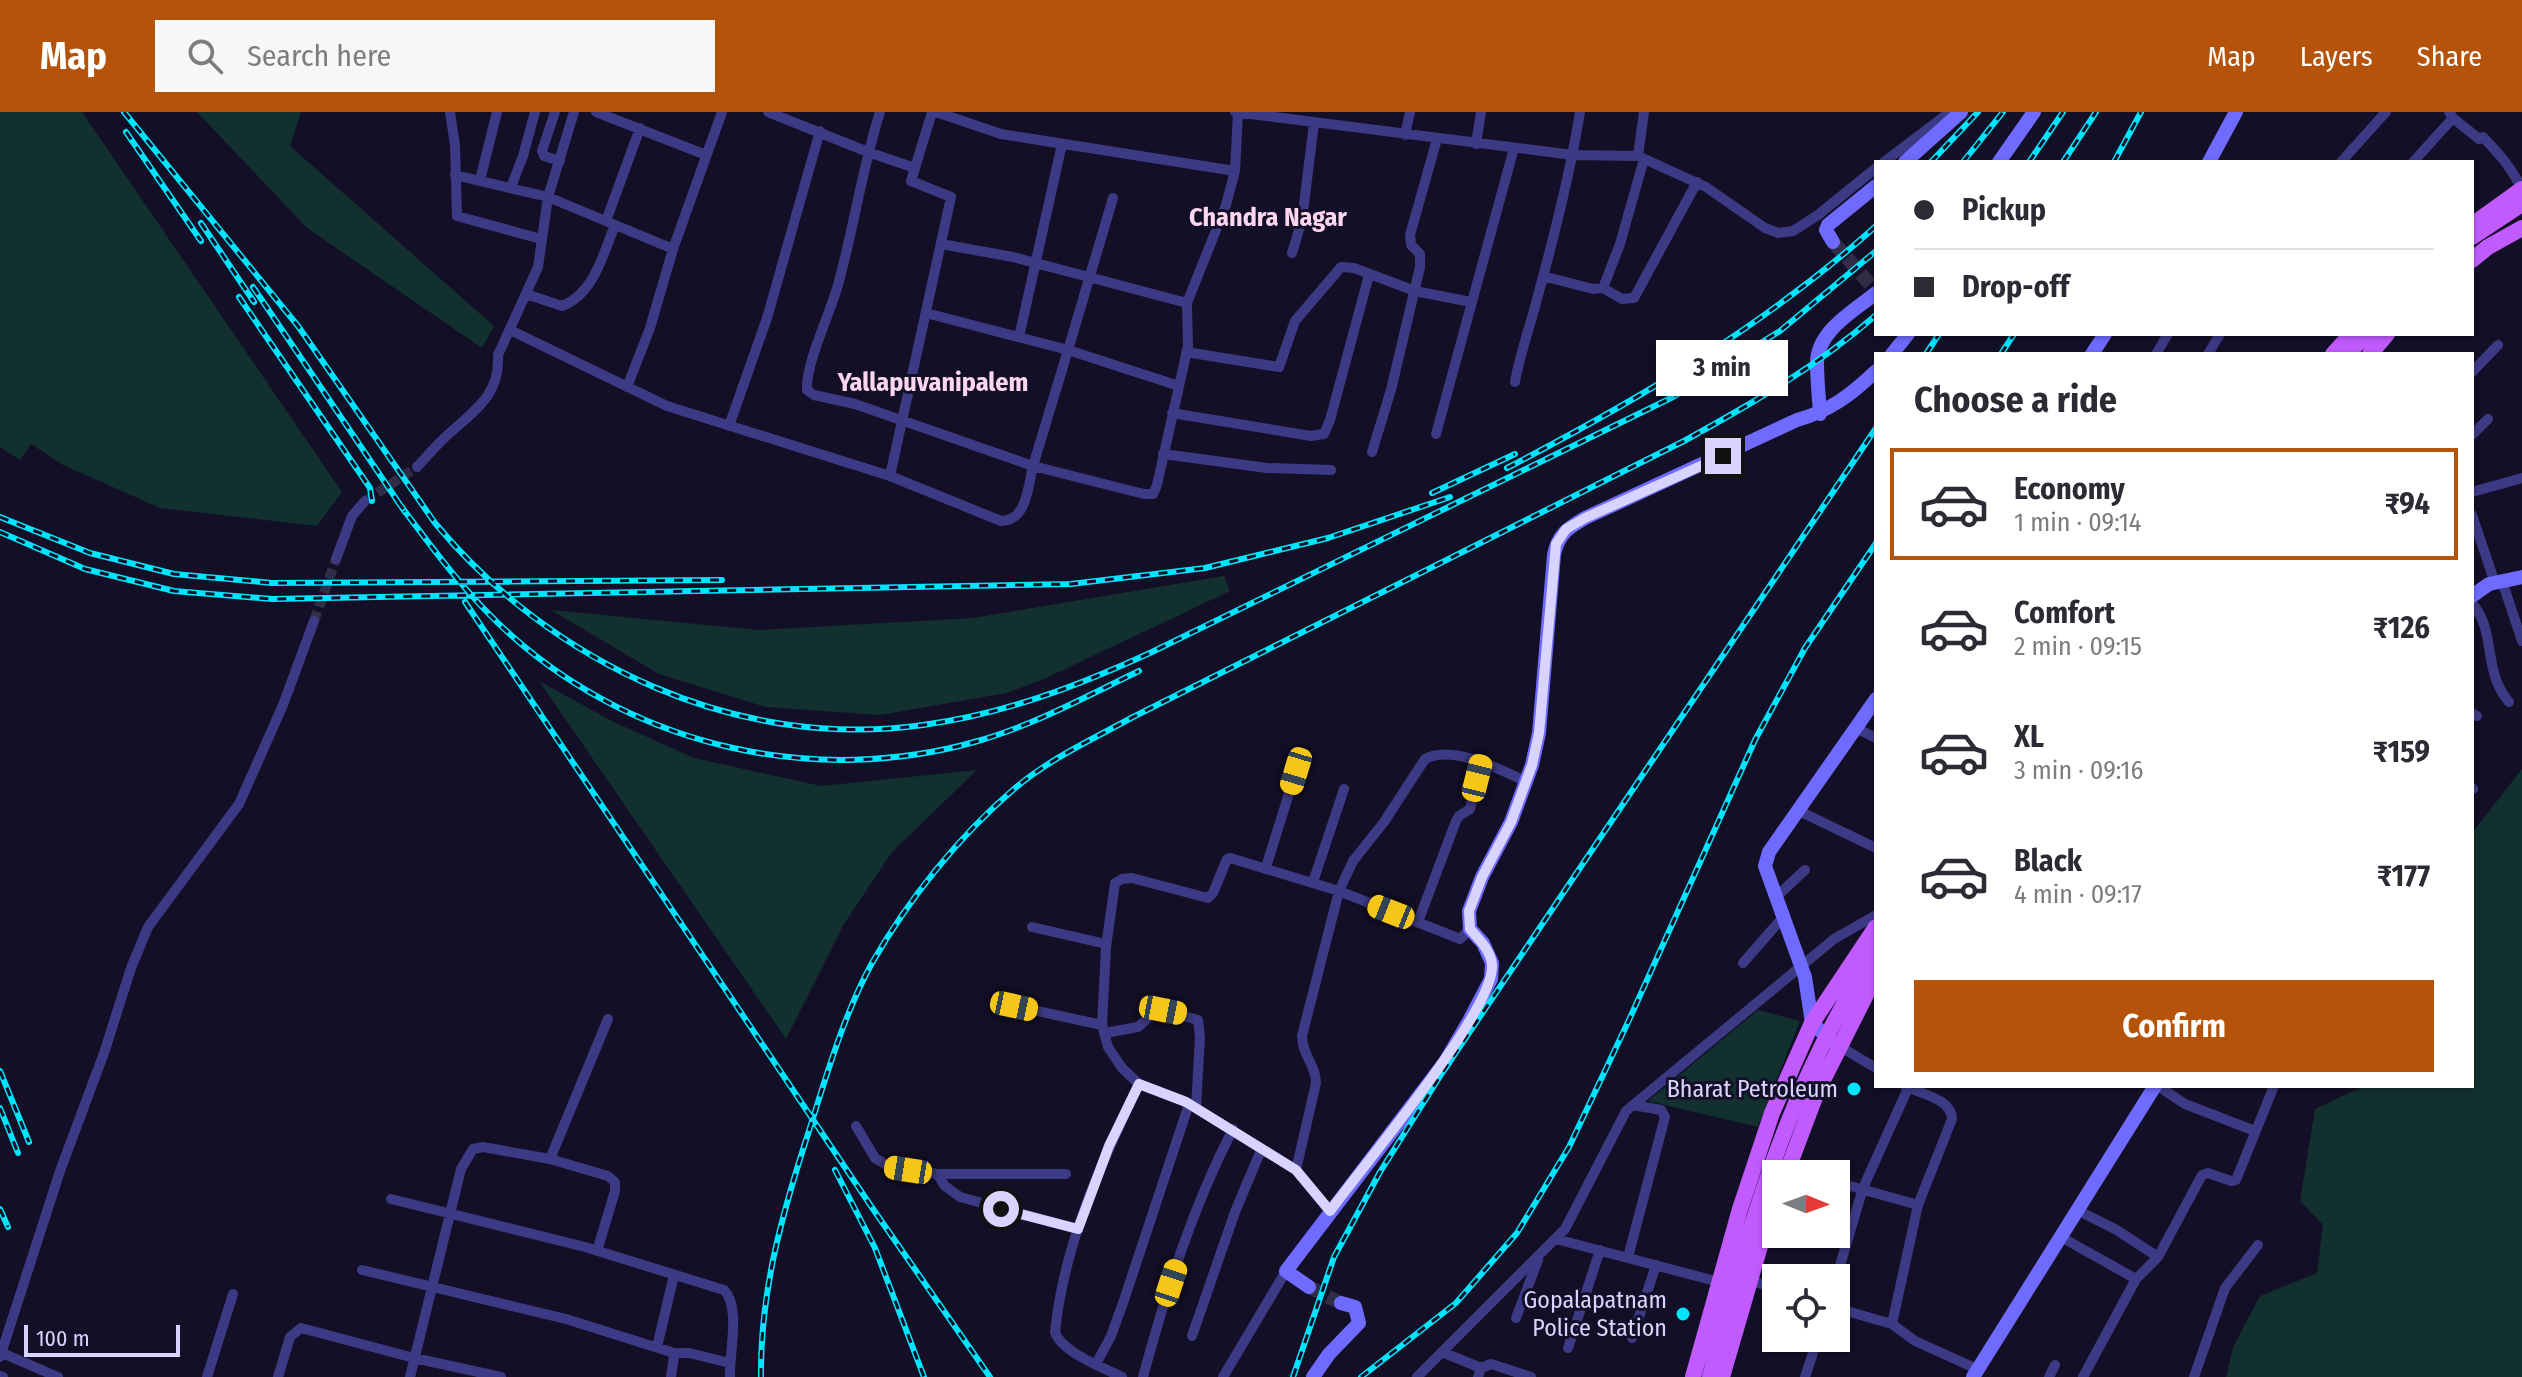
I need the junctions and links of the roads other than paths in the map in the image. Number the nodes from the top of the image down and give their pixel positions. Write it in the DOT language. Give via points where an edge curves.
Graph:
graph roads {
  1 [pos="450,112"];
  2 [pos="497,112"];
  3 [pos="535,112"];
  4 [pos="555,112"];
  5 [pos="574,112"];
  6 [pos="596,112"];
  7 [pos="722,112"];
  8 [pos="880,112"];
  9 [pos="934,112"];
  10 [pos="1237,112"];
  11 [pos="1410,112"];
  12 [pos="1481,112"];
  13 [pos="1580,112"];
  14 [pos="1644,112"];
  15 [pos="1950,112"];
  16 [pos="1961,112"];
  17 [pos="2034,112"];
  18 [pos="2236,112"];
  19 [pos="2386,112"];
  20 [pos="773,113"];
  21 [pos="2451,115"];
  22 [pos="1290,116"];
  23 [pos="1314,123"];
  24 [pos="640,128"];
  25 [pos="820,131"];
  26 [pos="1405,135"];
  27 [pos="1437,139"];
  28 [pos="1062,144"];
  29 [pos="1476,144"];
  30 [pos="1514,148"];
  31 [pos="868,152"];
  32 [pos="706,155"];
  33 [pos="1573,155"];
  34 [pos="1641,157"];
  35 [pos="1887,160"];
  36 [pos="1907,160"];
  37 [pos="2000,160"];
  38 [pos="2210,160"];
  39 [pos="2343,160"];
  40 [pos="2415,160"];
  41 [pos="560,161"];
  42 [pos="915,168"];
  43 [pos="1874,170"];
  44 [pos="1235,171"];
  45 [pos="455,175"];
  46 [pos="480,180"];
  47 [pos="1697,182"];
  48 [pos="511,187"];
  49 [pos="1874,188"];
  50 [pos="2522,189"];
  51 [pos="548,197"];
  52 [pos="1113,198"];
  53 [pos="2522,204"];
  54 [pos="610,223"];
  55 [pos="2474,224"];
  56 [pos="2522,228"];
  57 [pos="2474,236"];
  58 [pos="541,239"];
  59 [pos="1833,242"];
  60 [pos="941,244"];
  61 [pos="673,249"];
  62 [pos="1292,253"];
  63 [pos="2474,258"];
  64 [pos="1036,265"];
  65 [pos="1369,275"];
  66 [pos="1543,276"];
  67 [pos="1088,278"];
  68 [pos="1603,288"];
  69 [pos="1415,291"];
  70 [pos="526,294"];
  71 [pos="1874,295"];
  72 [pos="1471,302"];
  73 [pos="1187,303"];
  74 [pos="926,313"];
  75 [pos="510,330"];
  76 [pos="1906,336"];
  77 [pos="2349,336"];
  78 [pos="2365,336"];
  79 [pos="2385,336"];
  80 [pos="1019,337"];
  81 [pos="2498,345"];
  82 [pos="1068,350"];
  83 [pos="1186,352"];
  84 [pos="1894,352"];
  85 [pos="2335,352"];
  86 [pos="2349,352"];
  87 [pos="2372,352"];
  88 [pos="2474,370"];
  89 [pos="1874,373"];
  90 [pos="1515,382"];
  91 [pos="1179,386"];
  92 [pos="627,387"];
  93 [pos="1172,413"];
  94 [pos="1820,414"];
  95 [pos="2488,419"];
  96 [pos="904,420"];
  97 [pos="729,426"];
  98 [pos="2474,433"];
  99 [pos="1436,434"];
  100 [pos="1372,452"];
  101 [pos="1163,454"];
  102 [pos="1033,466"];
  103 [pos="417,467"];
  104 [pos="1331,470"];
  105 [pos="890,476"];
  106 [pos="2522,478"];
  107 [pos="2474,489"];
  108 [pos="365,501"];
  109 [pos="2474,520"];
  110 [pos="336,559"];
  111 [pos="2522,577"];
  112 [pos="2498,582"];
  113 [pos="2474,595"];
  114 [pos="2474,606"];
  115 [pos="314,621"];
  116 [pos="2522,641"];
  117 [pos="1874,702"];
  118 [pos="2509,702"];
  119 [pos="1856,728"];
  120 [pos="1874,737"];
  121 [pos="1481,762"];
  122 [pos="1296,771"];
  123 [pos="1527,782"];
  124 [pos="1344,789"];
  125 [pos="1799,811"];
  126 [pos="1874,847"];
  127 [pos="1266,867"];
  128 [pos="1805,870"];
  129 [pos="1313,882"];
  130 [pos="1339,891"];
  131 [pos="1776,897"];
  132 [pos="1784,916"];
  133 [pos="1874,916"];
  134 [pos="1418,922"];
  135 [pos="1032,927"];
  136 [pos="1470,929"];
  137 [pos="1874,930"];
  138 [pos="1106,944"];
  139 [pos="1874,956"];
  140 [pos="1743,963"];
  141 [pos="1801,966"];
  142 [pos="1874,978"];
  143 [pos="1014,1006"];
  144 [pos="608,1019"];
  145 [pos="1812,1023"];
  146 [pos="1104,1029"];
  147 [pos="1832,1042"];
  148 [pos="1874,1067"];
  149 [pos="1139,1084"];
  150 [pos="1908,1088"];
  151 [pos="1910,1088"];
  152 [pos="2155,1088"];
  153 [pos="2159,1088"];
  154 [pos="2273,1088"];
  155 [pos="1192,1105"];
  156 [pos="1633,1105"];
  157 [pos="856,1126"];
  158 [pos="1233,1129"];
  159 [pos="2255,1131"];
  160 [pos="1261,1150"];
  161 [pos="550,1159"];
  162 [pos="1792,1160"];
  163 [pos="1296,1170"];
  164 [pos="937,1174"];
  165 [pos="1066,1174"];
  166 [pos="1850,1185"];
  167 [pos="1863,1188"];
  168 [pos="391,1199"];
  169 [pos="1918,1205"];
  170 [pos="2077,1210"];
  171 [pos="1330,1211"];
  172 [pos="449,1213"];
  173 [pos="1078,1229"];
  174 [pos="2061,1237"];
  175 [pos="1556,1239"];
  176 [pos="1762,1243"];
  177 [pos="2258,1245"];
  178 [pos="1600,1250"];
  179 [pos="597,1251"];
  180 [pos="1540,1255"];
  181 [pos="1628,1257"];
  182 [pos="2158,1257"];
  183 [pos="1840,1264"];
  184 [pos="1656,1265"];
  185 [pos="362,1270"];
  186 [pos="1286,1271"];
  187 [pos="674,1275"];
  188 [pos="2136,1279"];
  189 [pos="1750,1280"];
  190 [pos="1719,1282"];
  191 [pos="1762,1284"];
  192 [pos="431,1286"];
  193 [pos="1309,1287"];
  194 [pos="233,1294"];
  195 [pos="1341,1303"];
  196 [pos="1850,1312"];
  197 [pos="1516,1318"];
  198 [pos="1892,1324"];
  199 [pos="1192,1336"];
  200 [pos="1632,1338"];
  201 [pos="657,1347"];
  202 [pos="1568,1348"];
  203 [pos="1442,1352"];
  204 [pos="1813,1352"];
  205 [pos="672,1353"];
  206 [pos="1,1354"];
  207 [pos="414,1358"];
  208 [pos="730,1363"];
  209 [pos="1096,1364"];
  210 [pos="2055,1365"];
  211 [pos="1479,1373"];
  212 [pos="1975,1373"];
  213 [pos="58,1377"];
  214 [pos="207,1377"];
  215 [pos="278,1377"];
  216 [pos="410,1377"];
  217 [pos="501,1377"];
  218 [pos="671,1377"];
  219 [pos="730,1377"];
  220 [pos="1122,1377"];
  221 [pos="1143,1377"];
  222 [pos="1223,1377"];
  223 [pos="1313,1377"];
  224 [pos="1417,1377"];
  225 [pos="1531,1377"];
  226 [pos="1693,1377"];
  227 [pos="1710,1377"];
  228 [pos="1722,1377"];
  229 [pos="1805,1377"];
  230 [pos="2049,1377"];
  231 [pos="2083,1377"];
  232 [pos="2194,1377"];
  1 -- 45 [label="street"];
  2 -- 46 [label="street"];
  3 -- 48 [label="street"];
  4 -- 41 [label="street" via="542,151"];
  5 -- 41 [label="street"];
  6 -- 24 [label="street"];
  7 -- 32 [label="street"];
  8 -- 31 [label="street"];
  9 -- 28 [label="street" via="1001,134"];
  9 -- 42 [label="street"];
  10 -- 22 [label="street"];
  10 -- 44 [label="street"];
  11 -- 26 [label="street"];
  12 -- 29 [label="street"];
  13 -- 33 [label="street"];
  14 -- 34 [label="street"];
  15 -- 35 [label="street"];
  16 -- 36 [label="street"];
  17 -- 37 [label="street"];
  18 -- 38 [label="street"];
  19 -- 39 [label="street"];
  20 -- 25 [label="street"];
  21 -- 40 [label="street"];
  21 -- 50 [label="street" via="2483,137 2516,173"];
  22 -- 23 [label="street"];
  23 -- 26 [label="street"];
  23 -- 62 [label="street" via="1302,220"];
  24 -- 32 [label="street"];
  24 -- 54 [label="street"];
  25 -- 31 [label="street"];
  25 -- 97 [label="street" via="767,318"];
  26 -- 27 [label="street"];
  27 -- 29 [label="street"];
  27 -- 69 [label="street" via="1410,235 1421,258"];
  28 -- 44 [label="street"];
  28 -- 64 [label="street"];
  29 -- 30 [label="street"];
  30 -- 33 [label="street"];
  30 -- 72 [label="street"];
  31 -- 42 [label="street"];
  31 -- 96 [label="street" via="838,285 806,387 814,395"];
  32 -- 61 [label="street"];
  33 -- 34 [label="street"];
  33 -- 66 [label="street"];
  34 -- 47 [label="street"];
  34 -- 68 [label="street" via="1620,244"];
  41 -- 51 [label="street"];
  42 -- 60 [label="street" via="911,181 951,197"];
  43 -- 47 [label="street" via="1818,215 1783,233 1765,228"];
  44 -- 73 [label="street"];
  45 -- 46 [label="street"];
  45 -- 58 [label="street" via="457,216"];
  46 -- 48 [label="street"];
  47 -- 68 [label="street" via="1634,298 1622,299"];
  48 -- 51 [label="street"];
  49 -- 59 [label="street" via="1828,225"];
  50 -- 55 [label="main road"];
  51 -- 54 [label="street"];
  51 -- 58 [label="street"];
  52 -- 67 [label="street"];
  53 -- 57 [label="main road"];
  54 -- 61 [label="street"];
  54 -- 70 [label="street" via="595,274 577,298 562,306"];
  56 -- 63 [label="main road"];
  58 -- 70 [label="street" via="538,267"];
  60 -- 64 [label="street"];
  60 -- 74 [label="street"];
  61 -- 92 [label="street"];
  64 -- 67 [label="street"];
  64 -- 80 [label="street"];
  65 -- 69 [label="street"];
  65 -- 83 [label="street" via="1349,267 1337,270 1295,321 1279,367"];
  65 -- 93 [label="street" via="1324,434"];
  66 -- 68 [label="street"];
  66 -- 90 [label="street"];
  67 -- 73 [label="street"];
  67 -- 82 [label="street"];
  69 -- 72 [label="street"];
  69 -- 100 [label="street"];
  70 -- 75 [label="street"];
  71 -- 94 [label="street" via="1830,330 1821,347"];
  72 -- 99 [label="street"];
  73 -- 83 [label="street"];
  74 -- 80 [label="street"];
  74 -- 96 [label="street"];
  75 -- 92 [label="street"];
  75 -- 103 [label="street" via="487,398"];
  76 -- 84 [label="street"];
  77 -- 85 [label="main road"];
  78 -- 86 [label="main road"];
  79 -- 87 [label="main road"];
  80 -- 82 [label="street"];
  81 -- 88 [label="street"];
  82 -- 91 [label="street"];
  82 -- 102 [label="street"];
  83 -- 91 [label="street"];
  89 -- 94 [label="street"];
  91 -- 93 [label="street"];
  92 -- 97 [label="street"];
  93 -- 101 [label="street"];
  94 -- 123 [label="street" via="1585,518 1558,538 1539,733"];
  95 -- 98 [label="street"];
  96 -- 102 [label="street"];
  96 -- 105 [label="street"];
  97 -- 105 [label="street"];
  101 -- 102 [label="street" via="1155,492 1149,495"];
  101 -- 104 [label="street" via="1267,468"];
  102 -- 105 [label="street" via="1020,515 1012,521"];
  106 -- 107 [label="street"];
  108 -- 110 [label="street" via="352,516"];
  109 -- 112 [label="street"];
  111 -- 112 [label="street"];
  112 -- 113 [label="street"];
  112 -- 116 [label="street"];
  114 -- 118 [label="street" via="2483,620 2495,681"];
  115 -- 206 [label="street" via="239,804 148,927"];
  117 -- 119 [label="street"];
  119 -- 120 [label="street"];
  119 -- 125 [label="street"];
  121 -- 123 [label="street"];
  121 -- 130 [label="street" via="1442,754 1425,759 1353,861"];
  121 -- 134 [label="street" via="1470,809 1456,821"];
  122 -- 127 [label="street"];
  123 -- 136 [label="street" via="1482,877 1469,911"];
  124 -- 129 [label="street"];
  125 -- 126 [label="street"];
  125 -- 131 [label="street" via="1767,858 1766,872"];
  127 -- 129 [label="street"];
  127 -- 138 [label="street" via="1227,859 1208,898 1122,879 1113,890"];
  128 -- 131 [label="street"];
  129 -- 130 [label="street"];
  130 -- 134 [label="street"];
  130 -- 163 [label="street" via="1302,1036 1316,1083"];
  131 -- 132 [label="street"];
  132 -- 140 [label="street"];
  132 -- 141 [label="street"];
  133 -- 141 [label="street"];
  134 -- 136 [label="street" via="1460,939"];
  135 -- 138 [label="street"];
  136 -- 171 [label="street" via="1492,963 1491,979 1445,1062"];
  137 -- 145 [label="main road"];
  138 -- 146 [label="street"];
  139 -- 147 [label="main road"];
  141 -- 145 [label="street"];
  141 -- 156 [label="street"];
  142 -- 147 [label="main road"];
  143 -- 146 [label="street"];
  144 -- 161 [label="street"];
  145 -- 147 [label="street"];
  145 -- 190 [label="main road" via="1772,1113"];
  146 -- 149 [label="street" via="1108,1047"];
  146 -- 155 [label="street" via="1138,1027 1163,1010 1198,1020"];
  147 -- 148 [label="street"];
  147 -- 162 [label="main road"];
  147 -- 227 [label="main road" via="1777,1155"];
  149 -- 155 [label="street"];
  149 -- 173 [label="street"];
  150 -- 167 [label="street"];
  151 -- 169 [label="street" via="1952,1112"];
  152 -- 170 [label="street"];
  153 -- 159 [label="street" via="2185,1104"];
  154 -- 159 [label="street"];
  155 -- 158 [label="street"];
  155 -- 209 [label="street" via="1111,1336"];
  156 -- 175 [label="street"];
  156 -- 181 [label="street" via="1661,1110 1665,1117"];
  157 -- 164 [label="street" via="881,1164"];
  158 -- 160 [label="street"];
  158 -- 221 [label="street" via="1194,1216"];
  159 -- 182 [label="street" via="2236,1180 2202,1175"];
  160 -- 163 [label="street"];
  160 -- 199 [label="street"];
  161 -- 172 [label="street" via="473,1149 465,1158"];
  161 -- 179 [label="street" via="615,1182"];
  163 -- 171 [label="street"];
  164 -- 165 [label="street"];
  164 -- 173 [label="street" via="960,1197"];
  166 -- 167 [label="street"];
  167 -- 169 [label="street"];
  167 -- 183 [label="street"];
  168 -- 172 [label="street"];
  169 -- 198 [label="street"];
  170 -- 174 [label="street"];
  170 -- 182 [label="street"];
  171 -- 186 [label="street"];
  172 -- 179 [label="street"];
  172 -- 192 [label="street"];
  173 -- 209 [label="street" via="1055,1332 1061,1343"];
  174 -- 188 [label="street"];
  174 -- 212 [label="street"];
  175 -- 178 [label="street"];
  175 -- 180 [label="street"];
  176 -- 189 [label="main road"];
  177 -- 232 [label="street" via="2225,1288"];
  178 -- 181 [label="street"];
  178 -- 202 [label="street"];
  179 -- 187 [label="street"];
  180 -- 197 [label="street"];
  180 -- 203 [label="street"];
  181 -- 184 [label="street"];
  182 -- 188 [label="street"];
  184 -- 190 [label="street"];
  184 -- 200 [label="street"];
  185 -- 192 [label="street"];
  186 -- 193 [label="street"];
  186 -- 222 [label="street"];
  187 -- 201 [label="street"];
  187 -- 208 [label="street" via="728,1294 733,1309"];
  188 -- 231 [label="street"];
  189 -- 191 [label="street"];
  189 -- 228 [label="main road"];
  190 -- 226 [label="main road"];
  192 -- 201 [label="street"];
  192 -- 207 [label="street"];
  194 -- 214 [label="street"];
  195 -- 223 [label="street" via="1355,1307 1359,1323"];
  196 -- 198 [label="street"];
  198 -- 212 [label="street"];
  201 -- 205 [label="street"];
  203 -- 211 [label="street"];
  203 -- 224 [label="street"];
  204 -- 229 [label="street"];
  205 -- 208 [label="street"];
  205 -- 218 [label="street"];
  206 -- 213 [label="street"];
  207 -- 215 [label="street" via="301,1328 290,1337"];
  207 -- 216 [label="street"];
  207 -- 217 [label="street"];
  208 -- 219 [label="street"];
  209 -- 220 [label="street"];
  210 -- 230 [label="street"];
  211 -- 225 [label="street" via="1491,1364"];
}
